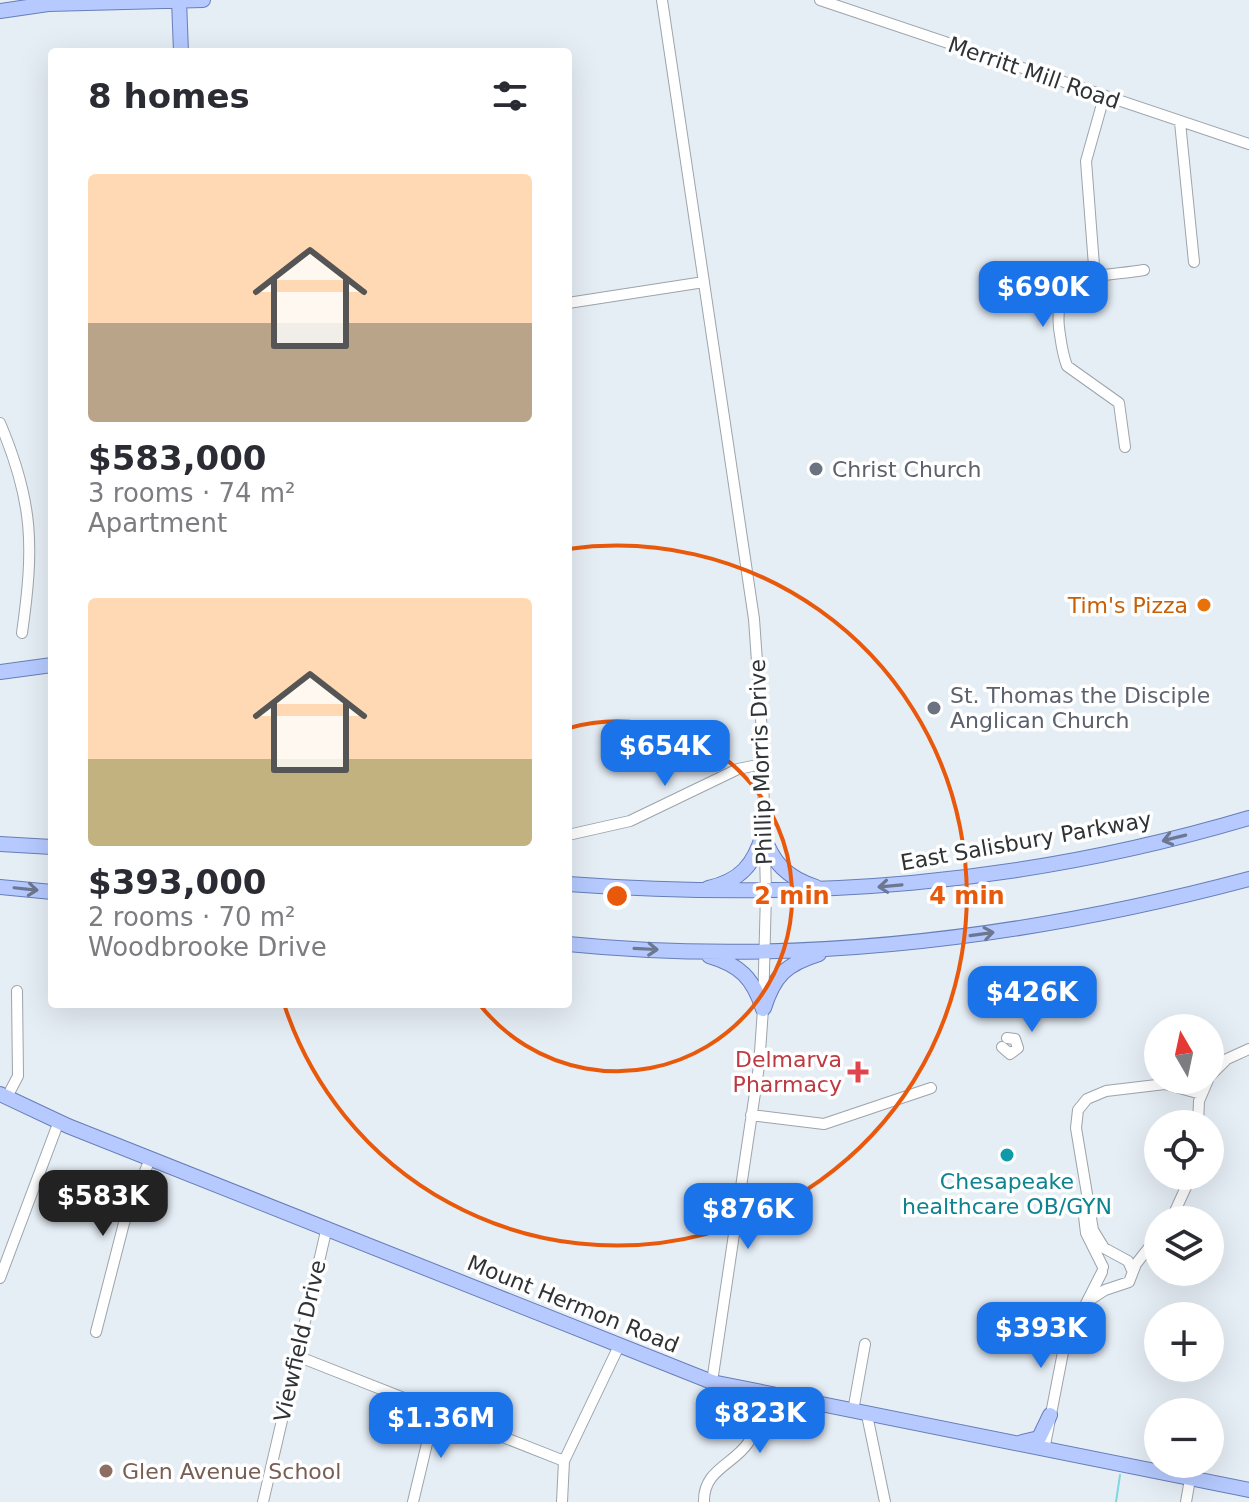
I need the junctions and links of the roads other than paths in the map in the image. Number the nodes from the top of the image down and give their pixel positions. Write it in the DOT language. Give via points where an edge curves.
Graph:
graph roads {
  1 [pos="179,0"];
  2 [pos="203,0"];
  3 [pos="662,0"];
  4 [pos="820,0"];
  5 [pos="25,4"];
  6 [pos="0,11"];
  7 [pos="181,48"];
  8 [pos="1104,97"];
  9 [pos="1180,122"];
  10 [pos="1249,144"];
  11 [pos="1194,262"];
  12 [pos="1144,270"];
  13 [pos="1095,279"];
  14 [pos="704,282"];
  15 [pos="572,302"];
  16 [pos="0,423"];
  17 [pos="1125,447"];
  18 [pos="22,633"];
  19 [pos="48,666"];
  20 [pos="0,672"];
  21 [pos="762,764"];
  22 [pos="1249,818"];
  23 [pos="572,834"];
  24 [pos="763,834"];
  25 [pos="0,844"];
  26 [pos="48,847"];
  27 [pos="1249,879"];
  28 [pos="572,884"];
  29 [pos="0,887"];
  30 [pos="829,890"];
  31 [pos="48,892"];
  32 [pos="686,893"];
  33 [pos="766,893"];
  34 [pos="572,944"];
  35 [pos="835,949"];
  36 [pos="689,951"];
  37 [pos="765,951"];
  38 [pos="17,991"];
  39 [pos="763,1009"];
  40 [pos="1249,1049"];
  41 [pos="1224,1062"];
  42 [pos="1144,1086"];
  43 [pos="931,1088"];
  44 [pos="1201,1094"];
  45 [pos="4,1096"];
  46 [pos="1199,1110"];
  47 [pos="751,1115"];
  48 [pos="59,1121"];
  49 [pos="150,1159"];
  50 [pos="1084,1194"];
  51 [pos="327,1227"];
  52 [pos="1144,1245"];
  53 [pos="1144,1255"];
  54 [pos="1121,1258"];
  55 [pos="1103,1269"];
  56 [pos="1132,1270"];
  57 [pos="0,1278"];
  58 [pos="1113,1287"];
  59 [pos="1084,1306"];
  60 [pos="96,1332"];
  61 [pos="865,1344"];
  62 [pos="618,1348"];
  63 [pos="297,1356"];
  64 [pos="712,1382"];
  65 [pos="761,1394"];
  66 [pos="435,1410"];
  67 [pos="860,1413"];
  68 [pos="1050,1421"];
  69 [pos="1015,1444"];
  70 [pos="1044,1450"];
  71 [pos="1077,1456"];
  72 [pos="564,1461"];
  73 [pos="1190,1479"];
  74 [pos="1249,1490"];
  75 [pos="263,1502"];
  76 [pos="413,1502"];
  77 [pos="562,1502"];
  78 [pos="704,1502"];
  79 [pos="885,1502"];
  80 [pos="1186,1502"];
  1 -- 2 [label="main road"];
  1 -- 5 [label="main road"];
  1 -- 7 [label="main road"];
  3 -- 14 [label="street, Phillip Morris Drive"];
  4 -- 8 [label="street, Merritt Mill Road"];
  5 -- 6 [label="main road"];
  8 -- 9 [label="street, Merritt Mill Road"];
  8 -- 13 [label="street" via="1086,161"];
  9 -- 10 [label="street, Merritt Mill Road"];
  9 -- 11 [label="street"];
  12 -- 13 [label="street"];
  13 -- 17 [label="street" via="1072,284 1059,299 1062,352 1070,370 1119,403"];
  14 -- 15 [label="street"];
  14 -- 21 [label="street, Phillip Morris Drive" via="754,619"];
  16 -- 18 [label="street" via="25,488 29,515"];
  19 -- 20 [label="main road"];
  21 -- 23 [label="street" via="738,769 630,821"];
  21 -- 24 [label="street, Phillip Morris Drive"];
  22 -- 30 [label="main road, East Salisbury Parkway, one-way" via="1151,844 1014,870"];
  24 -- 30 [label="main road" via="773,859 788,874"];
  24 -- 32 [label="main road" via="753,863 738,877"];
  24 -- 33 [label="street, Phillip Morris Drive"];
  25 -- 26 [label="main road"];
  35 -- 27 [label="main road, one-way" via="1054,923"];
  28 -- 32 [label="main road, East Salisbury Parkway"];
  29 -- 31 [label="main road, one-way"];
  30 -- 33 [label="main road, East Salisbury Parkway"];
  32 -- 33 [label="main road, East Salisbury Parkway"];
  33 -- 37 [label="street, Phillip Morris Drive"];
  34 -- 36 [label="main road, one-way"];
  35 -- 37 [label="main road"];
  35 -- 39 [label="main road" via="787,967 771,986"];
  36 -- 37 [label="main road"];
  36 -- 39 [label="main road" via="743,970"];
  37 -- 39 [label="street, Phillip Morris Drive"];
  38 -- 45 [label="street" via="18,1076"];
  39 -- 47 [label="street, Phillip Morris Drive"];
  40 -- 41 [label="street"];
  42 -- 50 [label="street" via="1087,1099 1076,1121"];
  43 -- 47 [label="street" via="824,1124"];
  44 -- 46 [label="street"];
  45 -- 48 [label="main road, Mount Hermon Road"];
  47 -- 64 [label="street, Phillip Morris Drive"];
  48 -- 49 [label="main road, Mount Hermon Road"];
  48 -- 57 [label="street"];
  49 -- 51 [label="main road, Mount Hermon Road"];
  49 -- 60 [label="street" via="124,1223"];
  50 -- 54 [label="street" via="1094,1233 1104,1248"];
  50 -- 55 [label="street" via="1085,1229"];
  51 -- 62 [label="main road, Mount Hermon Road"];
  51 -- 63 [label="street, Viewfield Drive"];
  52 -- 54 [label="street"];
  53 -- 56 [label="street"];
  54 -- 55 [label="street" via="1109,1259"];
  54 -- 56 [label="street"];
  55 -- 58 [label="street" via="1105,1281"];
  55 -- 59 [label="street"];
  56 -- 58 [label="street" via="1129,1282"];
  58 -- 59 [label="street"];
  59 -- 68 [label="street" via="1064,1347"];
  61 -- 67 [label="street"];
  62 -- 64 [label="main road, Mount Hermon Road"];
  62 -- 72 [label="street"];
  63 -- 66 [label="street"];
  63 -- 75 [label="street, Viewfield Drive"];
  64 -- 65 [label="main road, Mount Hermon Road"];
  65 -- 67 [label="main road, Mount Hermon Road"];
  65 -- 78 [label="street" via="751,1438 708,1480"];
  66 -- 72 [label="street"];
  66 -- 76 [label="street"];
  67 -- 69 [label="main road, Mount Hermon Road"];
  67 -- 79 [label="street"];
  68 -- 69 [label="main road" via="1039,1438"];
  68 -- 70 [label="street"];
  68 -- 71 [label="main road" via="1056,1445"];
  69 -- 70 [label="main road, Mount Hermon Road"];
  70 -- 71 [label="main road, Mount Hermon Road"];
  71 -- 73 [label="main road, Mount Hermon Road"];
  72 -- 77 [label="street"];
  73 -- 74 [label="main road, Mount Hermon Road"];
  73 -- 80 [label="street"];
}
